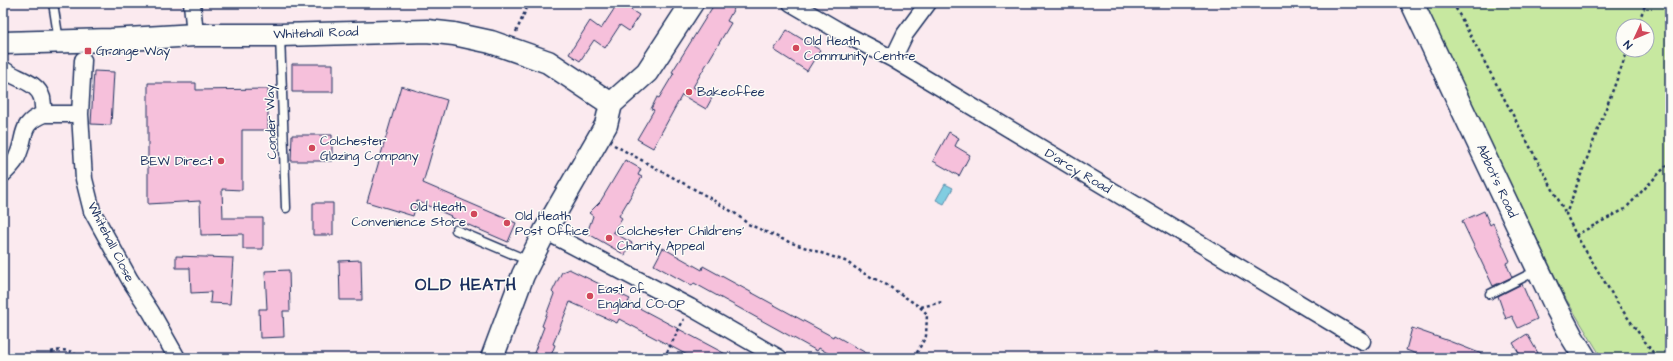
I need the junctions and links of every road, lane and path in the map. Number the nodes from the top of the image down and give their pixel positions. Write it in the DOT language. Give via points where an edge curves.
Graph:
graph roads {
  1 [pos="53,3"];
  2 [pos="192,3"];
  3 [pos="529,3"];
  4 [pos="692,3"];
  5 [pos="791,3"];
  6 [pos="928,3"];
  7 [pos="1412,3"];
  8 [pos="1453,3"];
  9 [pos="1646,3"];
  10 [pos="1640,18"];
  11 [pos="195,35"];
  12 [pos="280,35"];
  13 [pos="59,42"];
  14 [pos="3,43"];
  15 [pos="508,48"];
  16 [pos="1625,58"];
  17 [pos="893,59"];
  18 [pos="83,60"];
  19 [pos="3,69"];
  20 [pos="611,104"];
  21 [pos="44,114"];
  22 [pos="80,114"];
  23 [pos="600,136"];
  24 [pos="1670,162"];
  25 [pos="3,174"];
  26 [pos="286,208"];
  27 [pos="1566,214"];
  28 [pos="456,230"];
  29 [pos="545,230"];
  30 [pos="1576,234"];
  31 [pos="530,261"];
  32 [pos="1539,269"];
  33 [pos="1490,294"];
  34 [pos="942,302"];
  35 [pos="690,307"];
  36 [pos="920,307"];
  37 [pos="1362,341"];
  38 [pos="51,352"];
  39 [pos="79,358"];
  40 [pos="177,358"];
  41 [pos="492,358"];
  42 [pos="664,358"];
  43 [pos="779,358"];
  44 [pos="914,358"];
  45 [pos="1585,358"];
  46 [pos="1657,358"];
  1 -- 13 [label="lane"];
  2 -- 11 [label="street"];
  3 -- 15 [label="path"];
  4 -- 20 [label="street" via="647,72"];
  5 -- 17 [label="street, D'arcy Road"];
  6 -- 17 [label="street" via="905,34"];
  7 -- 32 [label="street, Abbot's Road"];
  8 -- 27 [label="path"];
  9 -- 10 [label="path"];
  11 -- 12 [label="street, Whitehall Road"];
  11 -- 13 [label="street, Whitehall Road"];
  12 -- 15 [label="street, Whitehall Road" via="427,31 454,34"];
  12 -- 26 [label="lane, Conder Way"];
  13 -- 14 [label="street, Whitehall Road"];
  15 -- 20 [label="street, Whitehall Road" via="548,62"];
  16 -- 27 [label="path"];
  17 -- 37 [label="street, D'arcy Road"];
  18 -- 22 [label="street, Whitehall Close"];
  19 -- 21 [label="street" via="31,83 42,96"];
  20 -- 23 [label="street" via="606,125"];
  21 -- 22 [label="street"];
  21 -- 25 [label="street" via="33,118 25,129 17,157"];
  22 -- 40 [label="street, Whitehall Close" via="84,179 92,211"];
  23 -- 29 [label="street"];
  23 -- 36 [label="path" via="703,194 748,224 789,242 845,260"];
  24 -- 30 [label="path" via="1624,209"];
  27 -- 30 [label="path"];
  28 -- 31 [label="lane"];
  29 -- 31 [label="street"];
  29 -- 35 [label="street"];
  30 -- 46 [label="path" via="1620,306"];
  31 -- 41 [label="street"];
  32 -- 33 [label="lane"];
  32 -- 45 [label="street, Abbot's Road" via="1556,307"];
  34 -- 36 [label="path"];
  35 -- 42 [label="path"];
  35 -- 43 [label="street"];
  36 -- 44 [label="path" via="927,314 926,336"];
  38 -- 39 [label="path" via="63,349"];
}
